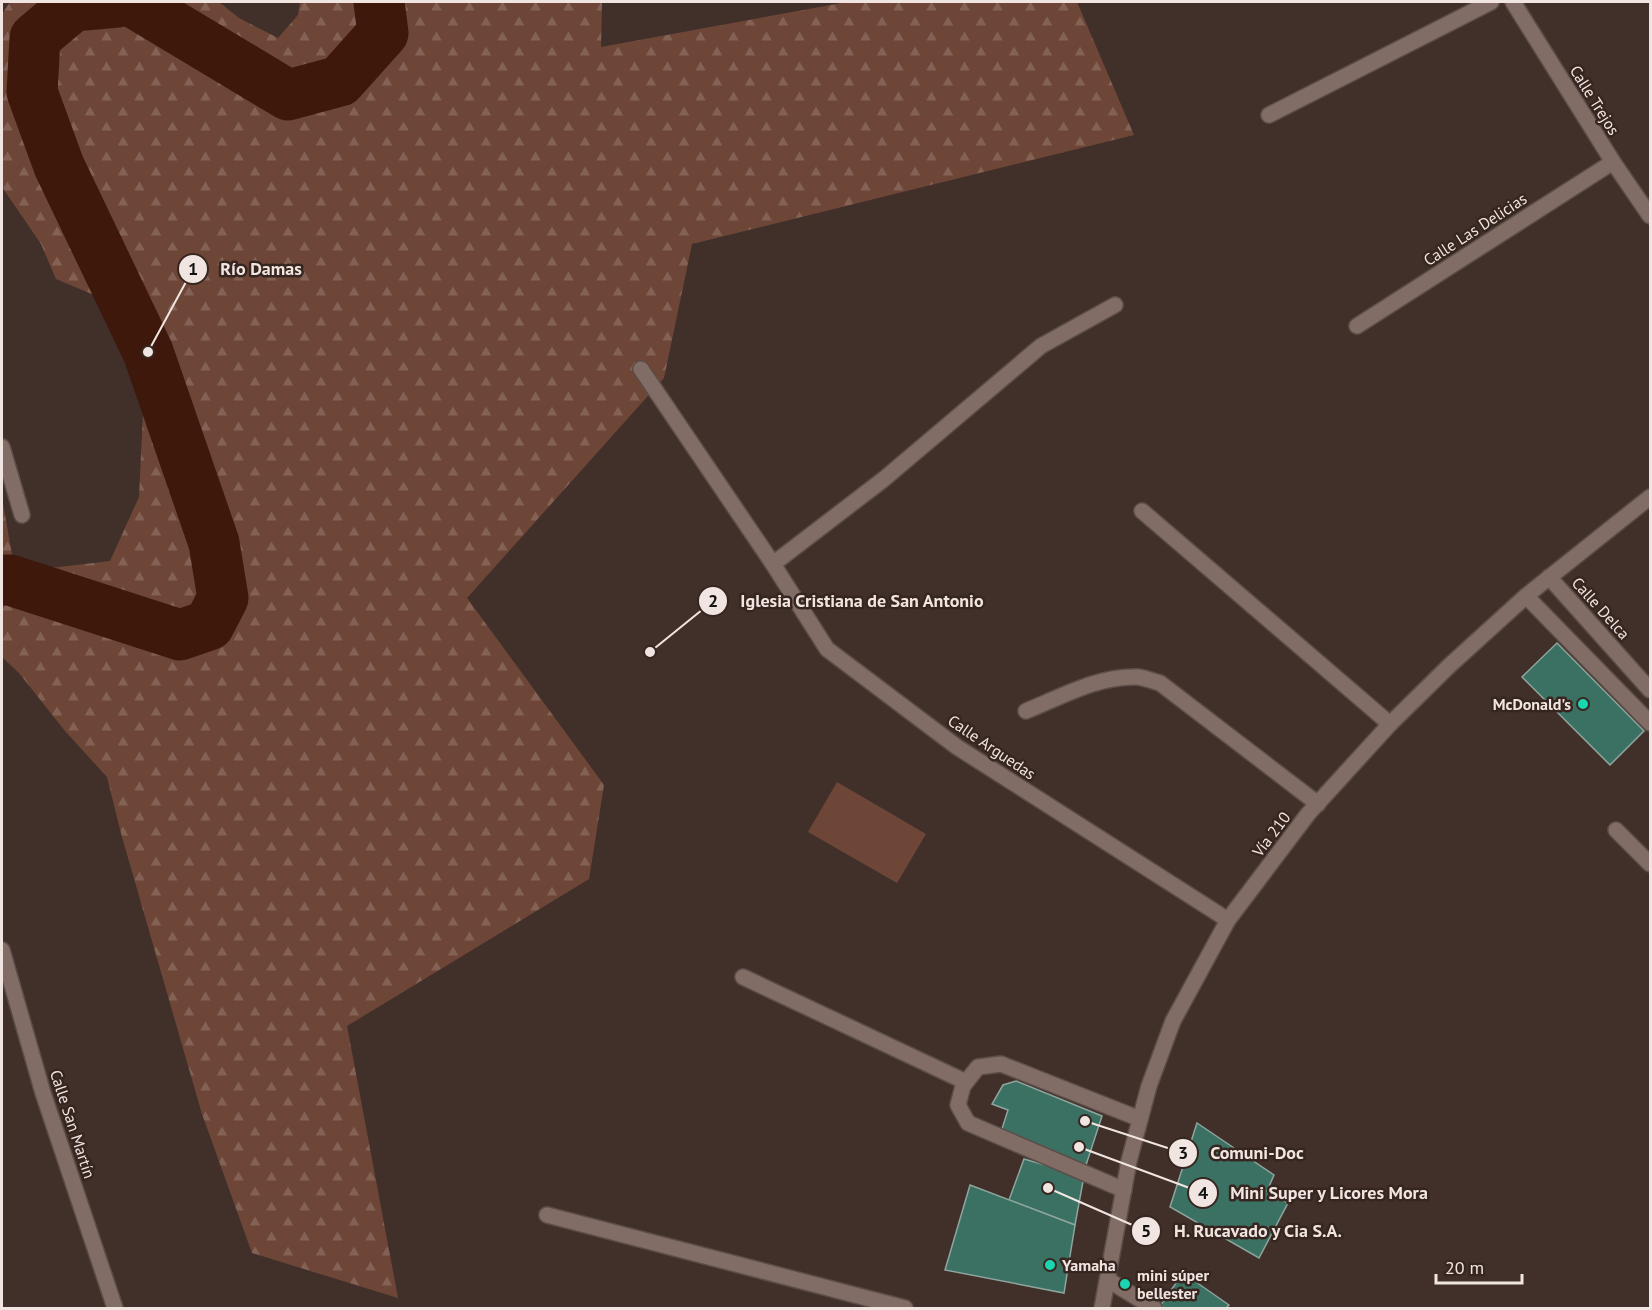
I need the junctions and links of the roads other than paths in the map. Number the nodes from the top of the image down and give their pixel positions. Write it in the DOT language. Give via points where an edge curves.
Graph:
graph roads {
  1 [pos="1491,2"];
  2 [pos="1513,2"];
  3 [pos="1269,115"];
  4 [pos="1613,162"];
  5 [pos="1650,216"];
  6 [pos="1115,305"];
  7 [pos="1357,326"];
  8 [pos="641,369"];
  9 [pos="2,447"];
  10 [pos="1650,497"];
  11 [pos="1142,511"];
  12 [pos="22,515"];
  13 [pos="773,564"];
  14 [pos="1549,577"];
  15 [pos="1526,596"];
  16 [pos="1650,690"];
  17 [pos="1026,711"];
  18 [pos="1650,723"];
  19 [pos="1390,724"];
  20 [pos="1318,804"];
  21 [pos="1616,830"];
  22 [pos="1650,864"];
  23 [pos="1228,920"];
  24 [pos="2,950"];
  25 [pos="743,977"];
  26 [pos="966,1082"];
  27 [pos="1140,1119"];
  28 [pos="1124,1190"];
  29 [pos="547,1215"];
  30 [pos="1108,1280"];
  31 [pos="115,1308"];
  32 [pos="905,1308"];
  33 [pos="1102,1308"];
  34 [pos="1154,1308"];
  1 -- 3 [label="street"];
  2 -- 4 [label="street, Calle Trejos"];
  4 -- 5 [label="street, Calle Trejos"];
  4 -- 7 [label="street, Calle Las Delicias"];
  6 -- 13 [label="street" via="1041,346 884,479"];
  8 -- 13 [label="street, Calle Arguedas"];
  9 -- 12 [label="street"];
  10 -- 14 [label="street, Vía 210"];
  11 -- 19 [label="street"];
  13 -- 23 [label="street, Calle Arguedas" via="827,649 957,747"];
  14 -- 15 [label="street, Vía 210"];
  14 -- 16 [label="street, Calle Delca"];
  15 -- 18 [label="street"];
  15 -- 19 [label="street, Vía 210"];
  17 -- 20 [label="street" via="1099,682 1140,677 1160,683"];
  19 -- 20 [label="street, Vía 210"];
  20 -- 23 [label="street, Vía 210"];
  21 -- 22 [label="street"];
  23 -- 27 [label="street, Vía 210" via="1173,1021"];
  24 -- 31 [label="street, Calle San Martín" via="43,1093"];
  25 -- 26 [label="street"];
  26 -- 27 [label="street" via="978,1067 1001,1064"];
  26 -- 28 [label="street" via="958,1105 968,1123"];
  27 -- 28 [label="street, Vía 210"];
  28 -- 30 [label="street, Vía 210"];
  29 -- 32 [label="street"];
  30 -- 33 [label="street, Vía 210"];
  30 -- 34 [label="street"];
}
